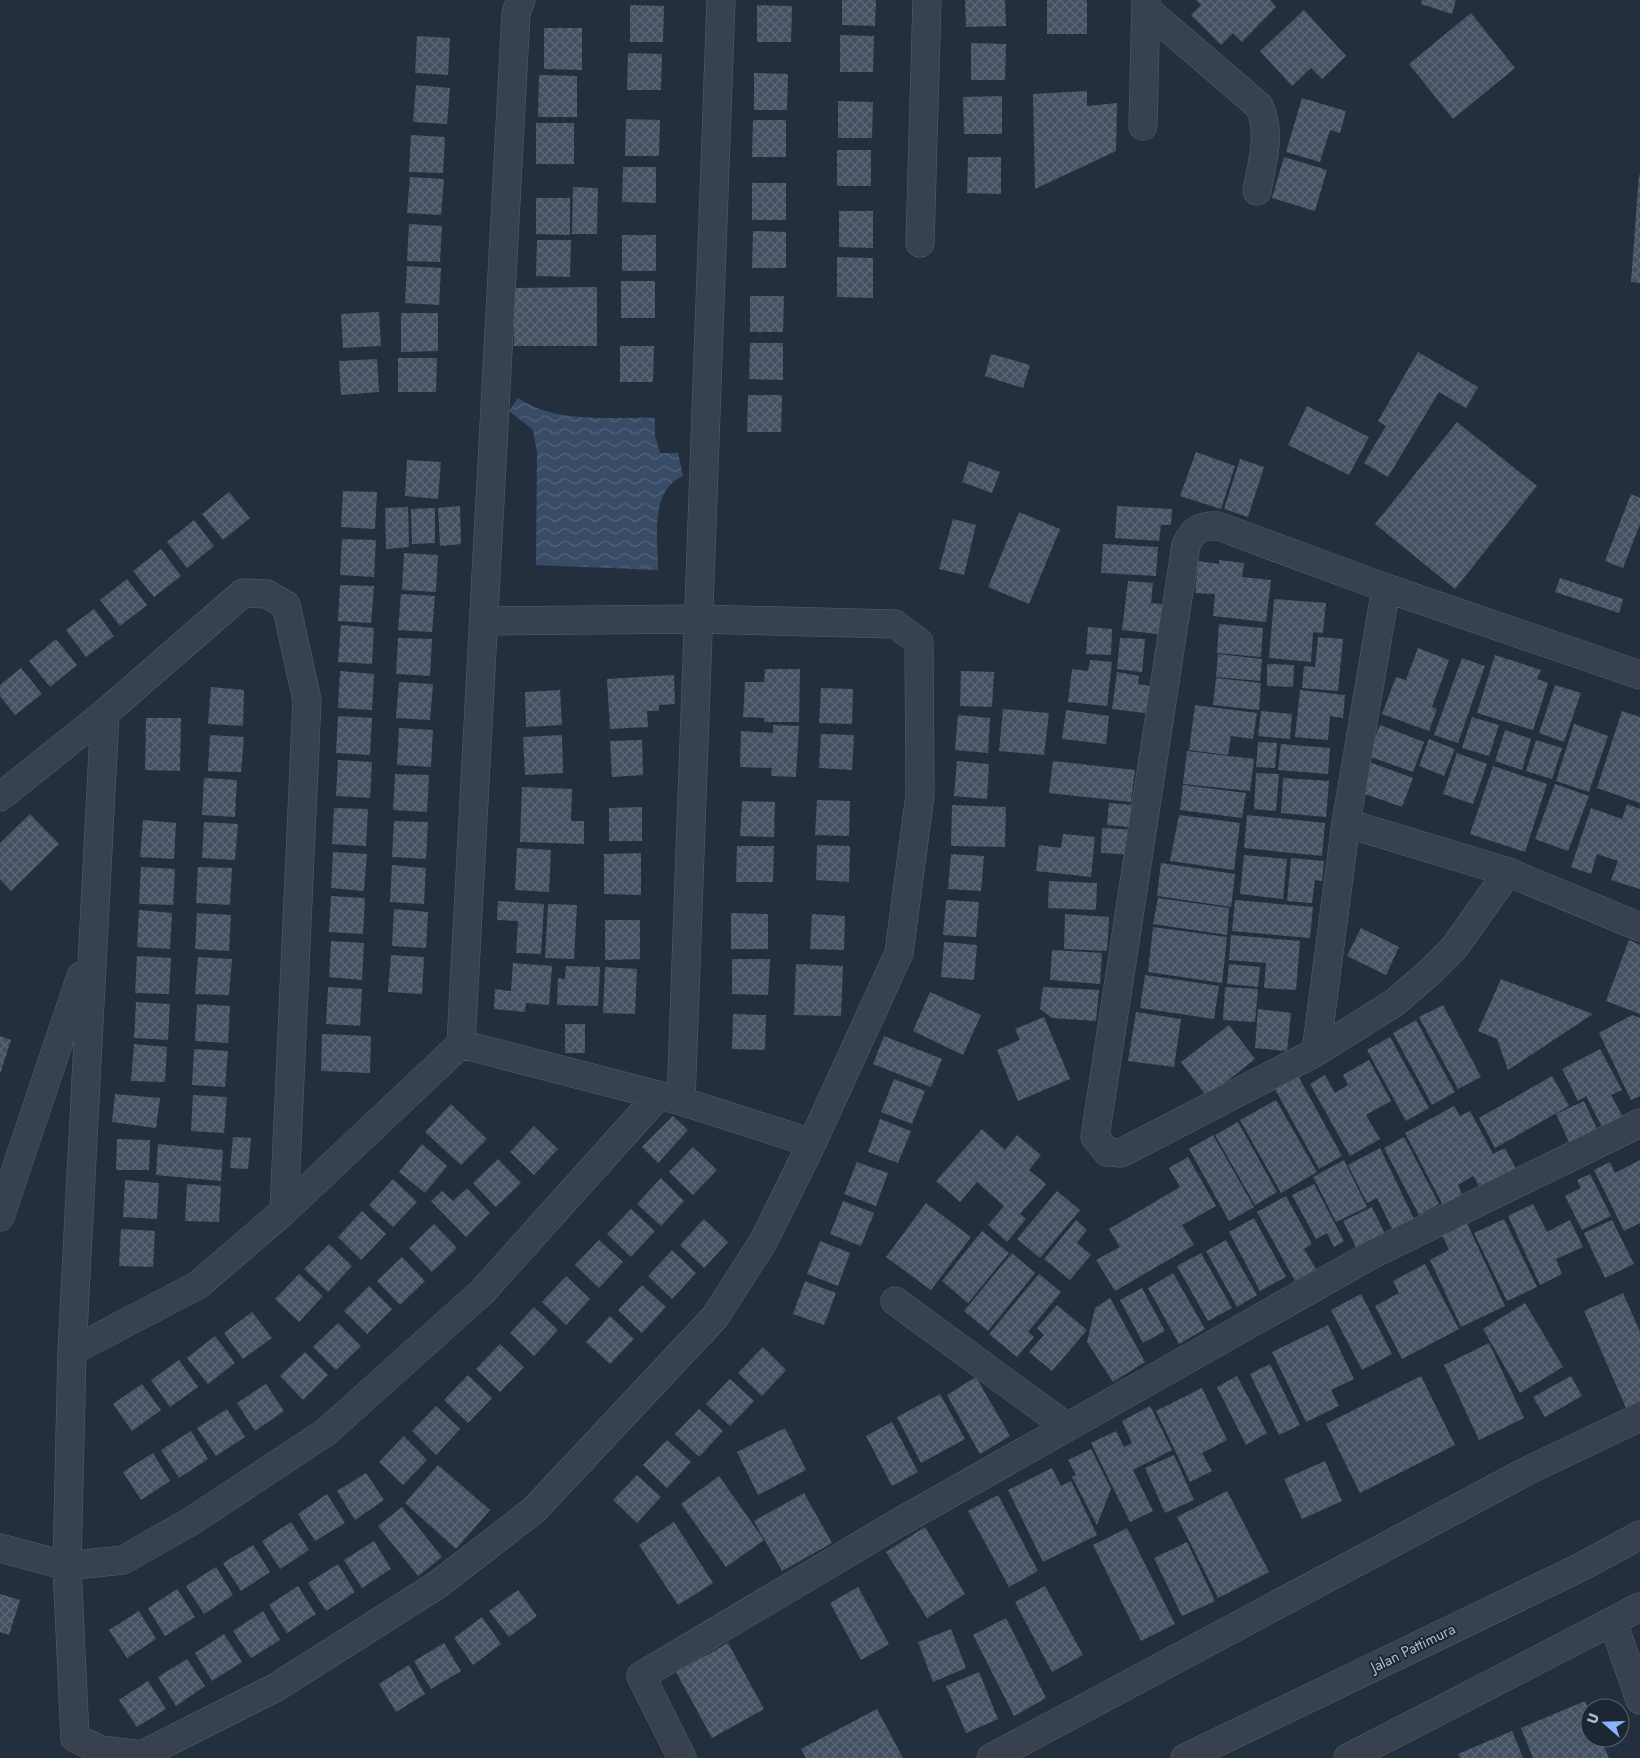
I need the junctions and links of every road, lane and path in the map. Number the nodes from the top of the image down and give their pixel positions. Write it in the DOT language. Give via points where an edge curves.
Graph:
graph roads {
  1 [pos="521,0"];
  2 [pos="721,0"];
  3 [pos="927,0"];
  4 [pos="1146,5"];
  5 [pos="1143,126"];
  6 [pos="1258,191"];
  7 [pos="920,243"];
  8 [pos="1386,588"];
  9 [pos="698,619"];
  10 [pos="484,621"];
  11 [pos="1640,675"];
  12 [pos="105,713"];
  13 [pos="0,797"];
  14 [pos="1346,823"];
  15 [pos="1508,872"];
  16 [pos="1640,927"];
  17 [pos="92,944"];
  18 [pos="461,1044"];
  19 [pos="1316,1052"];
  20 [pos="670,1098"];
  21 [pos="1640,1123"];
  22 [pos="812,1143"];
  23 [pos="284,1211"];
  24 [pos="0,1217"];
  25 [pos="894,1301"];
  26 [pos="72,1351"];
  27 [pos="1640,1417"];
  28 [pos="1067,1427"];
  29 [pos="1640,1535"];
  30 [pos="0,1548"];
  31 [pos="67,1566"];
  32 [pos="1640,1607"];
  33 [pos="1613,1622"];
  34 [pos="1640,1700"];
  35 [pos="682,1758"];
  36 [pos="991,1758"];
  37 [pos="1185,1758"];
  38 [pos="1348,1758"];
  1 -- 10 [label="street" via="516,13"];
  2 -- 9 [label="street"];
  3 -- 7 [label="street"];
  4 -- 5 [label="street"];
  4 -- 6 [label="street" via="1259,106 1267,131"];
  8 -- 11 [label="street"];
  8 -- 14 [label="street"];
  8 -- 19 [label="street" via="1218,526 1205,525 1190,536 1186,545 1095,1137 1107,1152 1121,1153"];
  9 -- 10 [label="street"];
  9 -- 20 [label="street"];
  9 -- 22 [label="street" via="896,624 919,642 920,795 899,953"];
  10 -- 18 [label="street"];
  12 -- 13 [label="street"];
  12 -- 17 [label="street"];
  12 -- 23 [label="street" via="243,593 267,594 286,606 307,700"];
  14 -- 15 [label="street"];
  14 -- 19 [label="street"];
  15 -- 16 [label="street"];
  15 -- 19 [label="street" via="1454,948 1430,972 1394,1003"];
  17 -- 24 [label="street"];
  17 -- 26 [label="street"];
  18 -- 20 [label="street"];
  18 -- 23 [label="street"];
  20 -- 22 [label="street"];
  20 -- 31 [label="street" via="482,1292 326,1432 190,1522 123,1560"];
  21 -- 28 [label="street" via="1371,1255"];
  22 -- 31 [label="street" via="763,1242 715,1316 534,1510 437,1585 275,1688 142,1755 100,1750 74,1738"];
  23 -- 26 [label="street" via="198,1285"];
  25 -- 28 [label="street"];
  26 -- 31 [label="street"];
  27 -- 36 [label="street" via="1525,1472"];
  28 -- 35 [label="street" via="891,1526 641,1676"];
  29 -- 37 [label="street, Jalan Pattimura" via="1581,1567"];
  30 -- 31 [label="street"];
  32 -- 33 [label="street"];
  33 -- 34 [label="street"];
  33 -- 38 [label="street"];
}
